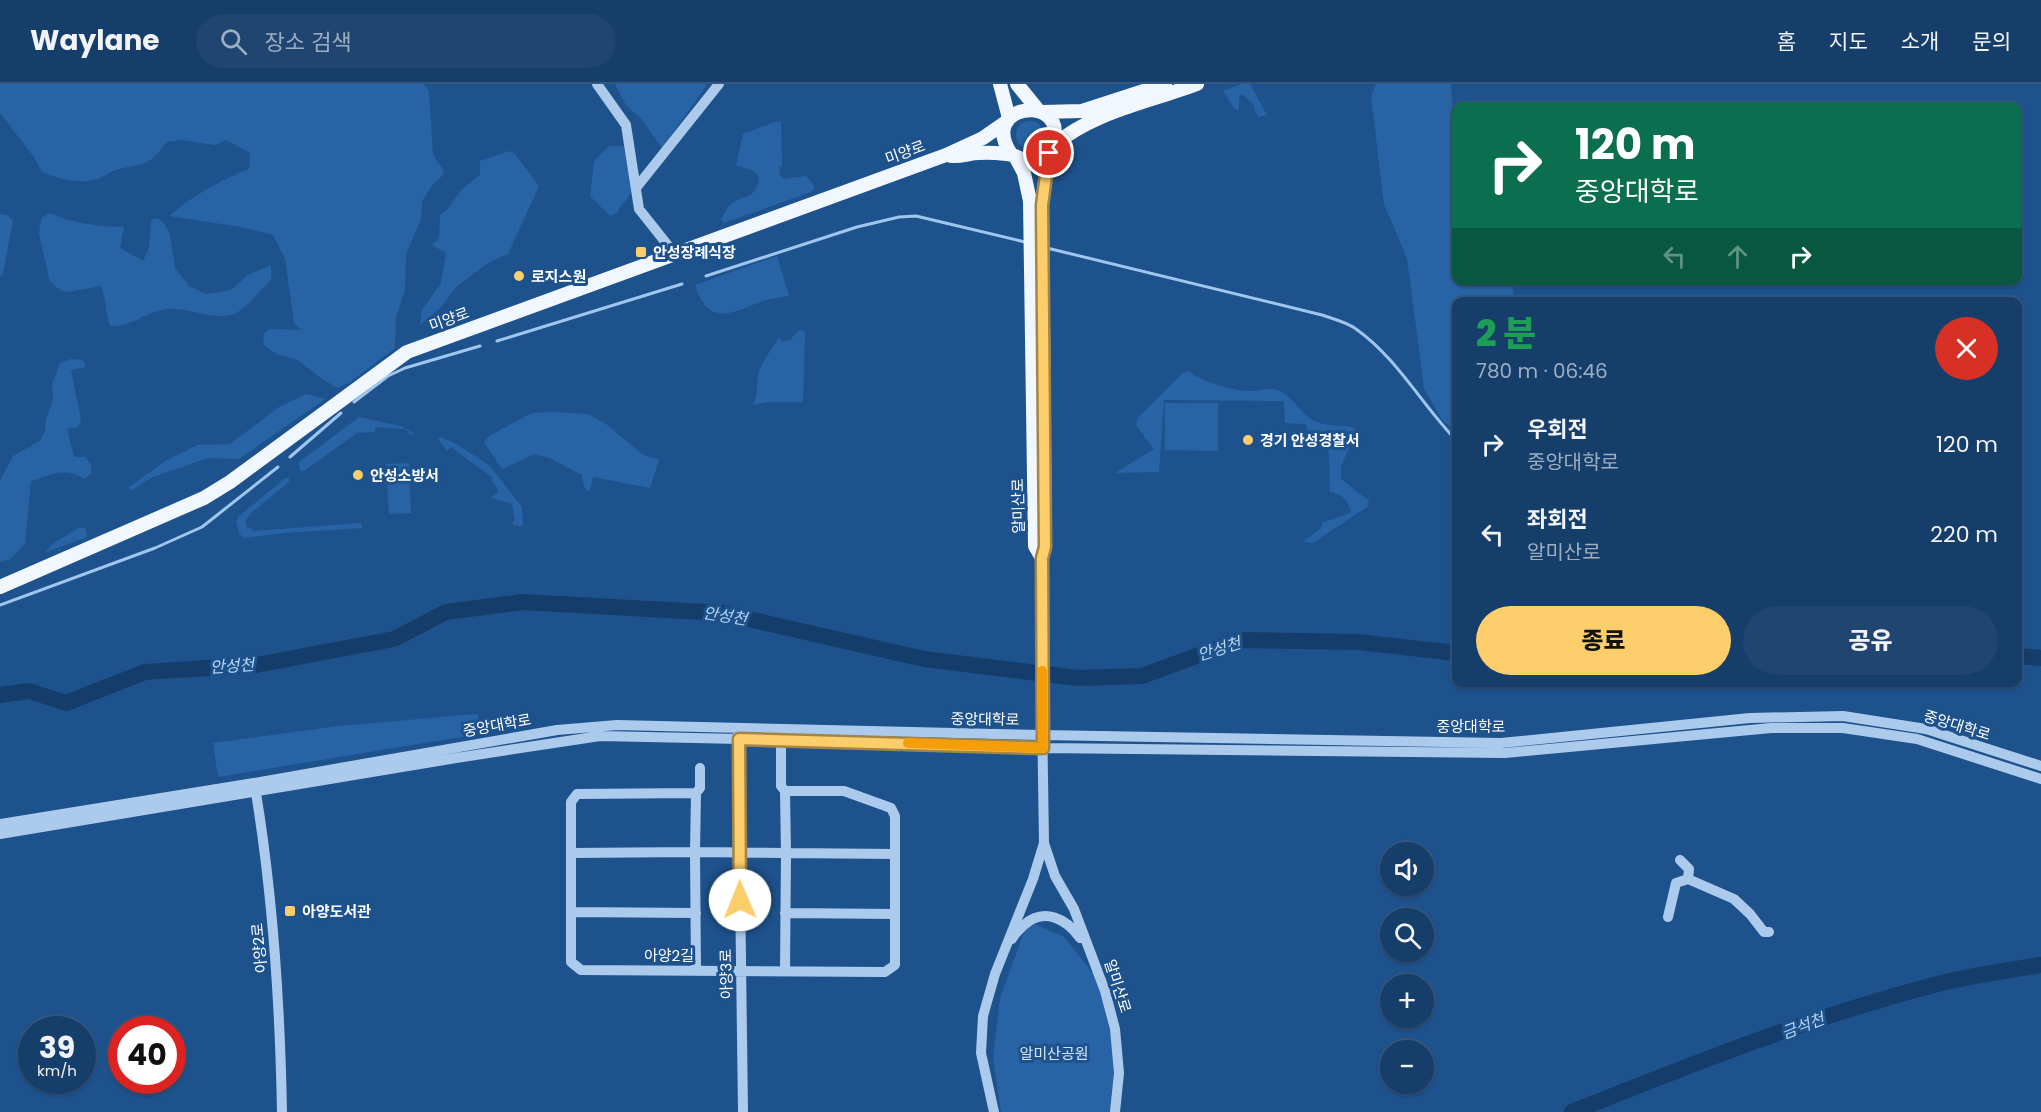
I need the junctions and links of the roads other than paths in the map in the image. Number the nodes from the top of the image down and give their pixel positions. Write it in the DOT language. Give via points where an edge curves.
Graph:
graph roads {
  1 [pos="597,84"];
  2 [pos="718,84"];
  3 [pos="1000,84"];
  4 [pos="1017,84"];
  5 [pos="1165,84"];
  6 [pos="1197,84"];
  7 [pos="1040,111"];
  8 [pos="1008,120"];
  9 [pos="1051,149"];
  10 [pos="946,155"];
  11 [pos="1013,156"];
  12 [pos="636,189"];
  13 [pos="674,253"];
  14 [pos="1042,558"];
  15 [pos="0,587"];
  16 [pos="738,734"];
  17 [pos="1042,735"];
  18 [pos="781,740"];
  19 [pos="1043,748"];
  20 [pos="2041,766"];
  21 [pos="700,768"];
  22 [pos="2041,778"];
  23 [pos="255,787"];
  24 [pos="785,791"];
  25 [pos="696,793"];
  26 [pos="0,824"];
  27 [pos="0,834"];
  28 [pos="1044,843"];
  29 [pos="695,852"];
  30 [pos="740,852"];
  31 [pos="571,853"];
  32 [pos="786,853"];
  33 [pos="895,854"];
  34 [pos="1680,860"];
  35 [pos="1688,879"];
  36 [pos="571,912"];
  37 [pos="696,913"];
  38 [pos="785,913"];
  39 [pos="895,914"];
  40 [pos="1668,917"];
  41 [pos="1769,932"];
  42 [pos="696,970"];
  43 [pos="1097,970"];
  44 [pos="741,971"];
  45 [pos="785,971"];
  46 [pos="995,974"];
  47 [pos="282,1112"];
  48 [pos="742,1112"];
  49 [pos="994,1112"];
  50 [pos="1115,1112"];
  1 -- 12 [label="street" via="626,125"];
  2 -- 12 [label="street"];
  3 -- 8 [label="main road"];
  4 -- 7 [label="main road"];
  5 -- 7 [label="main road" via="1082,111"];
  6 -- 9 [label="main road" via="1104,116"];
  7 -- 8 [label="main road" via="1017,111"];
  7 -- 9 [label="main road" via="1052,121 1055,134"];
  8 -- 10 [label="main road, 미양로" via="983,138"];
  8 -- 11 [label="main road" via="1003,133"];
  9 -- 11 [label="main road" via="1033,161"];
  9 -- 14 [label="main road, 알미산로" via="1042,205 1045,547"];
  10 -- 11 [label="main road, 미양로"];
  10 -- 13 [label="main road, 미양로"];
  11 -- 14 [label="main road, 알미산로" via="1024,173 1030,201 1035,546"];
  12 -- 13 [label="street" via="639,209"];
  13 -- 15 [label="main road, 미양로" via="407,352 204,498"];
  14 -- 17 [label="street, 알미산로"];
  16 -- 17 [label="street, 중앙대학로"];
  16 -- 18 [label="street, 중앙대학로"];
  16 -- 23 [label="street, 중앙대학로" via="600,736"];
  16 -- 30 [label="street, 아양3로"];
  17 -- 19 [label="street, 알미산로"];
  17 -- 20 [label="street, 중앙대학로" via="1501,742 1750,718 1843,716 1926,729"];
  18 -- 19 [label="street, 중앙대학로"];
  18 -- 24 [label="street" via="781,786"];
  19 -- 22 [label="street, 중앙대학로" via="1505,753 1771,728 1842,728 1917,739"];
  19 -- 28 [label="street, 알미산로"];
  21 -- 25 [label="street" via="700,788"];
  23 -- 26 [label="street, 중앙대학로"];
  23 -- 27 [label="street, 중앙대학로"];
  23 -- 47 [label="street, 아양2로" via="280,1018"];
  24 -- 32 [label="street"];
  24 -- 33 [label="street, 아양2길" via="844,791 891,808 895,816"];
  25 -- 29 [label="street"];
  25 -- 31 [label="street, 아양2길" via="577,794 571,802"];
  28 -- 43 [label="street, 알미산로"];
  28 -- 46 [label="street, 알미산로"];
  29 -- 30 [label="street"];
  29 -- 31 [label="street"];
  29 -- 37 [label="street"];
  30 -- 32 [label="street"];
  30 -- 44 [label="street, 아양3로"];
  31 -- 36 [label="street, 아양2길"];
  32 -- 33 [label="street"];
  32 -- 38 [label="street"];
  33 -- 39 [label="street, 아양2길"];
  34 -- 35 [label="street" via="1689,869"];
  35 -- 40 [label="street" via="1676,883"];
  35 -- 41 [label="street" via="1734,899 1764,932"];
  36 -- 37 [label="street"];
  36 -- 42 [label="street, 아양2길" via="571,962 581,970"];
  37 -- 42 [label="street"];
  38 -- 39 [label="street"];
  38 -- 45 [label="street"];
  39 -- 45 [label="street, 아양2길" via="895,964 885,972"];
  42 -- 44 [label="street, 아양2길"];
  43 -- 46 [label="street" via="1073,927 1042,915 1014,934"];
  43 -- 50 [label="street, 알미산로" via="1115,1029 1119,1073"];
  44 -- 45 [label="street, 아양2길"];
  44 -- 48 [label="street, 아양3로"];
  46 -- 49 [label="street, 알미산로" via="983,1016 981,1053"];
}
